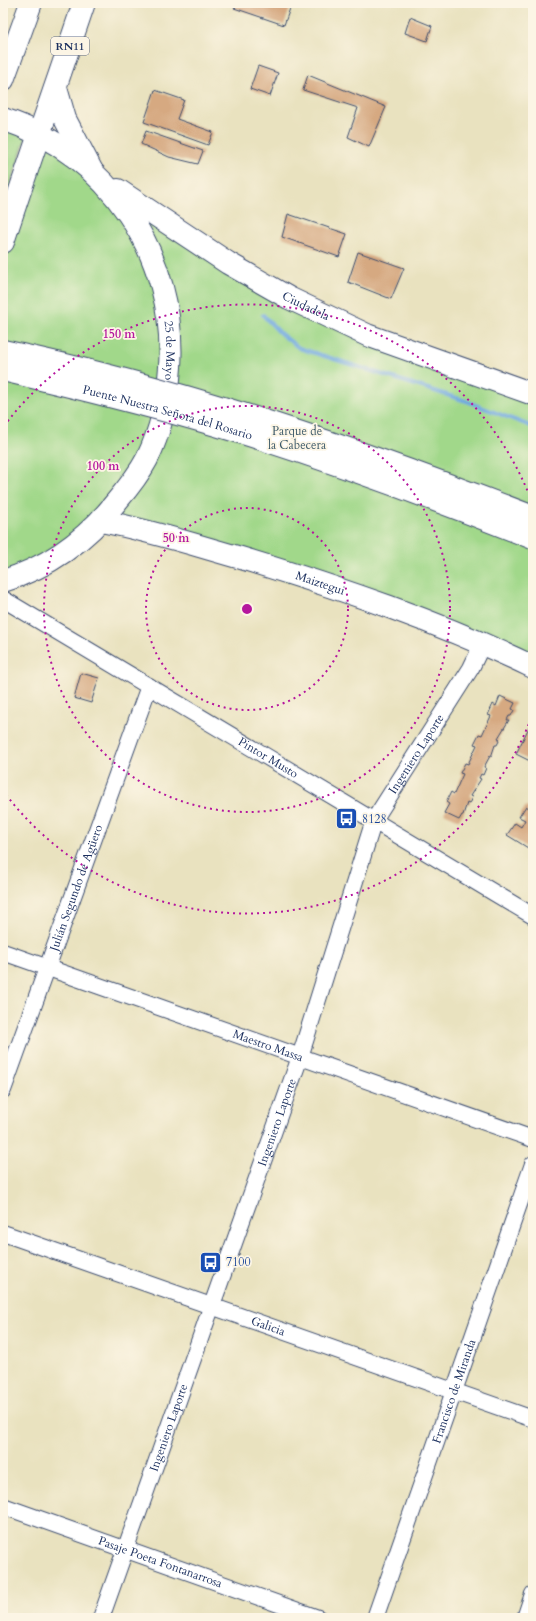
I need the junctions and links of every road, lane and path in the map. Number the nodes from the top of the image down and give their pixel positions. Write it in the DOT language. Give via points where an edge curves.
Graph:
graph roads {
  1 [pos="31,3"];
  2 [pos="84,3"];
  3 [pos="10,42"];
  4 [pos="3,80"];
  5 [pos="56,88"];
  6 [pos="3,119"];
  7 [pos="39,134"];
  8 [pos="96,174"];
  9 [pos="3,242"];
  10 [pos="3,350"];
  11 [pos="3,370"];
  12 [pos="533,394"];
  13 [pos="533,518"];
  14 [pos="101,521"];
  15 [pos="533,538"];
  16 [pos="3,581"];
  17 [pos="3,599"];
  18 [pos="483,643"];
  19 [pos="533,667"];
  20 [pos="149,686"];
  21 [pos="374,820"];
  22 [pos="533,916"];
  23 [pos="3,952"];
  24 [pos="47,968"];
  25 [pos="300,1057"];
  26 [pos="3,1090"];
  27 [pos="533,1139"];
  28 [pos="533,1164"];
  29 [pos="3,1233"];
  30 [pos="212,1306"];
  31 [pos="454,1391"];
  32 [pos="533,1419"];
  33 [pos="3,1506"];
  34 [pos="125,1549"];
  35 [pos="533,1594"];
  36 [pos="100,1618"];
  37 [pos="318,1618"];
  38 [pos="375,1618"];
  39 [pos="525,1618"];
  1 -- 3 [label="main road"];
  2 -- 5 [label="main road, RN11"];
  3 -- 4 [label="main road"];
  5 -- 7 [label="main road, RN11"];
  5 -- 8 [label="main road" via="65,119"];
  6 -- 7 [label="main road, 25 de Mayo"];
  7 -- 8 [label="main road, 25 de Mayo" via="56,143"];
  7 -- 9 [label="main road, RN11"];
  8 -- 12 [label="main road, Ciudadela" via="228,263 289,298 367,335"];
  8 -- 14 [label="main road, 25 de Mayo" via="137,225 149,248 168,307 172,346 169,388 161,422 147,458 132,482"];
  10 -- 13 [label="main road, Puente Nuestra Señora del Rosario, bridge" via="245,414 455,487"];
  11 -- 15 [label="main road, Puente Nuestra Señora del Rosario, bridge" via="135,402 245,434 452,505"];
  14 -- 16 [label="main road, 25 de Mayo" via="53,559"];
  14 -- 18 [label="main road, Maiztegui" via="132,527 276,569 352,594"];
  17 -- 20 [label="street, Pintor Musto"];
  18 -- 19 [label="main road, Maiztegui"];
  18 -- 21 [label="street, Ingeniero Laporte" via="471,668"];
  20 -- 21 [label="street, Pintor Musto"];
  20 -- 24 [label="street, Julián Segundo de Agüero"];
  21 -- 22 [label="street, Pintor Musto"];
  21 -- 25 [label="street, Ingeniero Laporte"];
  23 -- 24 [label="street, Maestro Massa"];
  24 -- 25 [label="street, Maestro Massa"];
  24 -- 26 [label="street, Julián Segundo de Agüero"];
  25 -- 27 [label="street, Maestro Massa"];
  25 -- 30 [label="street, Ingeniero Laporte"];
  28 -- 31 [label="street, Francisco de Miranda"];
  29 -- 30 [label="street, Galicia"];
  30 -- 31 [label="street, Galicia"];
  30 -- 34 [label="street, Ingeniero Laporte"];
  31 -- 32 [label="street, Galicia"];
  31 -- 38 [label="street, Francisco de Miranda"];
  33 -- 34 [label="street, Pasaje Poeta Fontanarrosa"];
  34 -- 36 [label="street, Ingeniero Laporte"];
  34 -- 37 [label="street, Pasaje Poeta Fontanarrosa"];
  35 -- 39 [label="street"];
}
